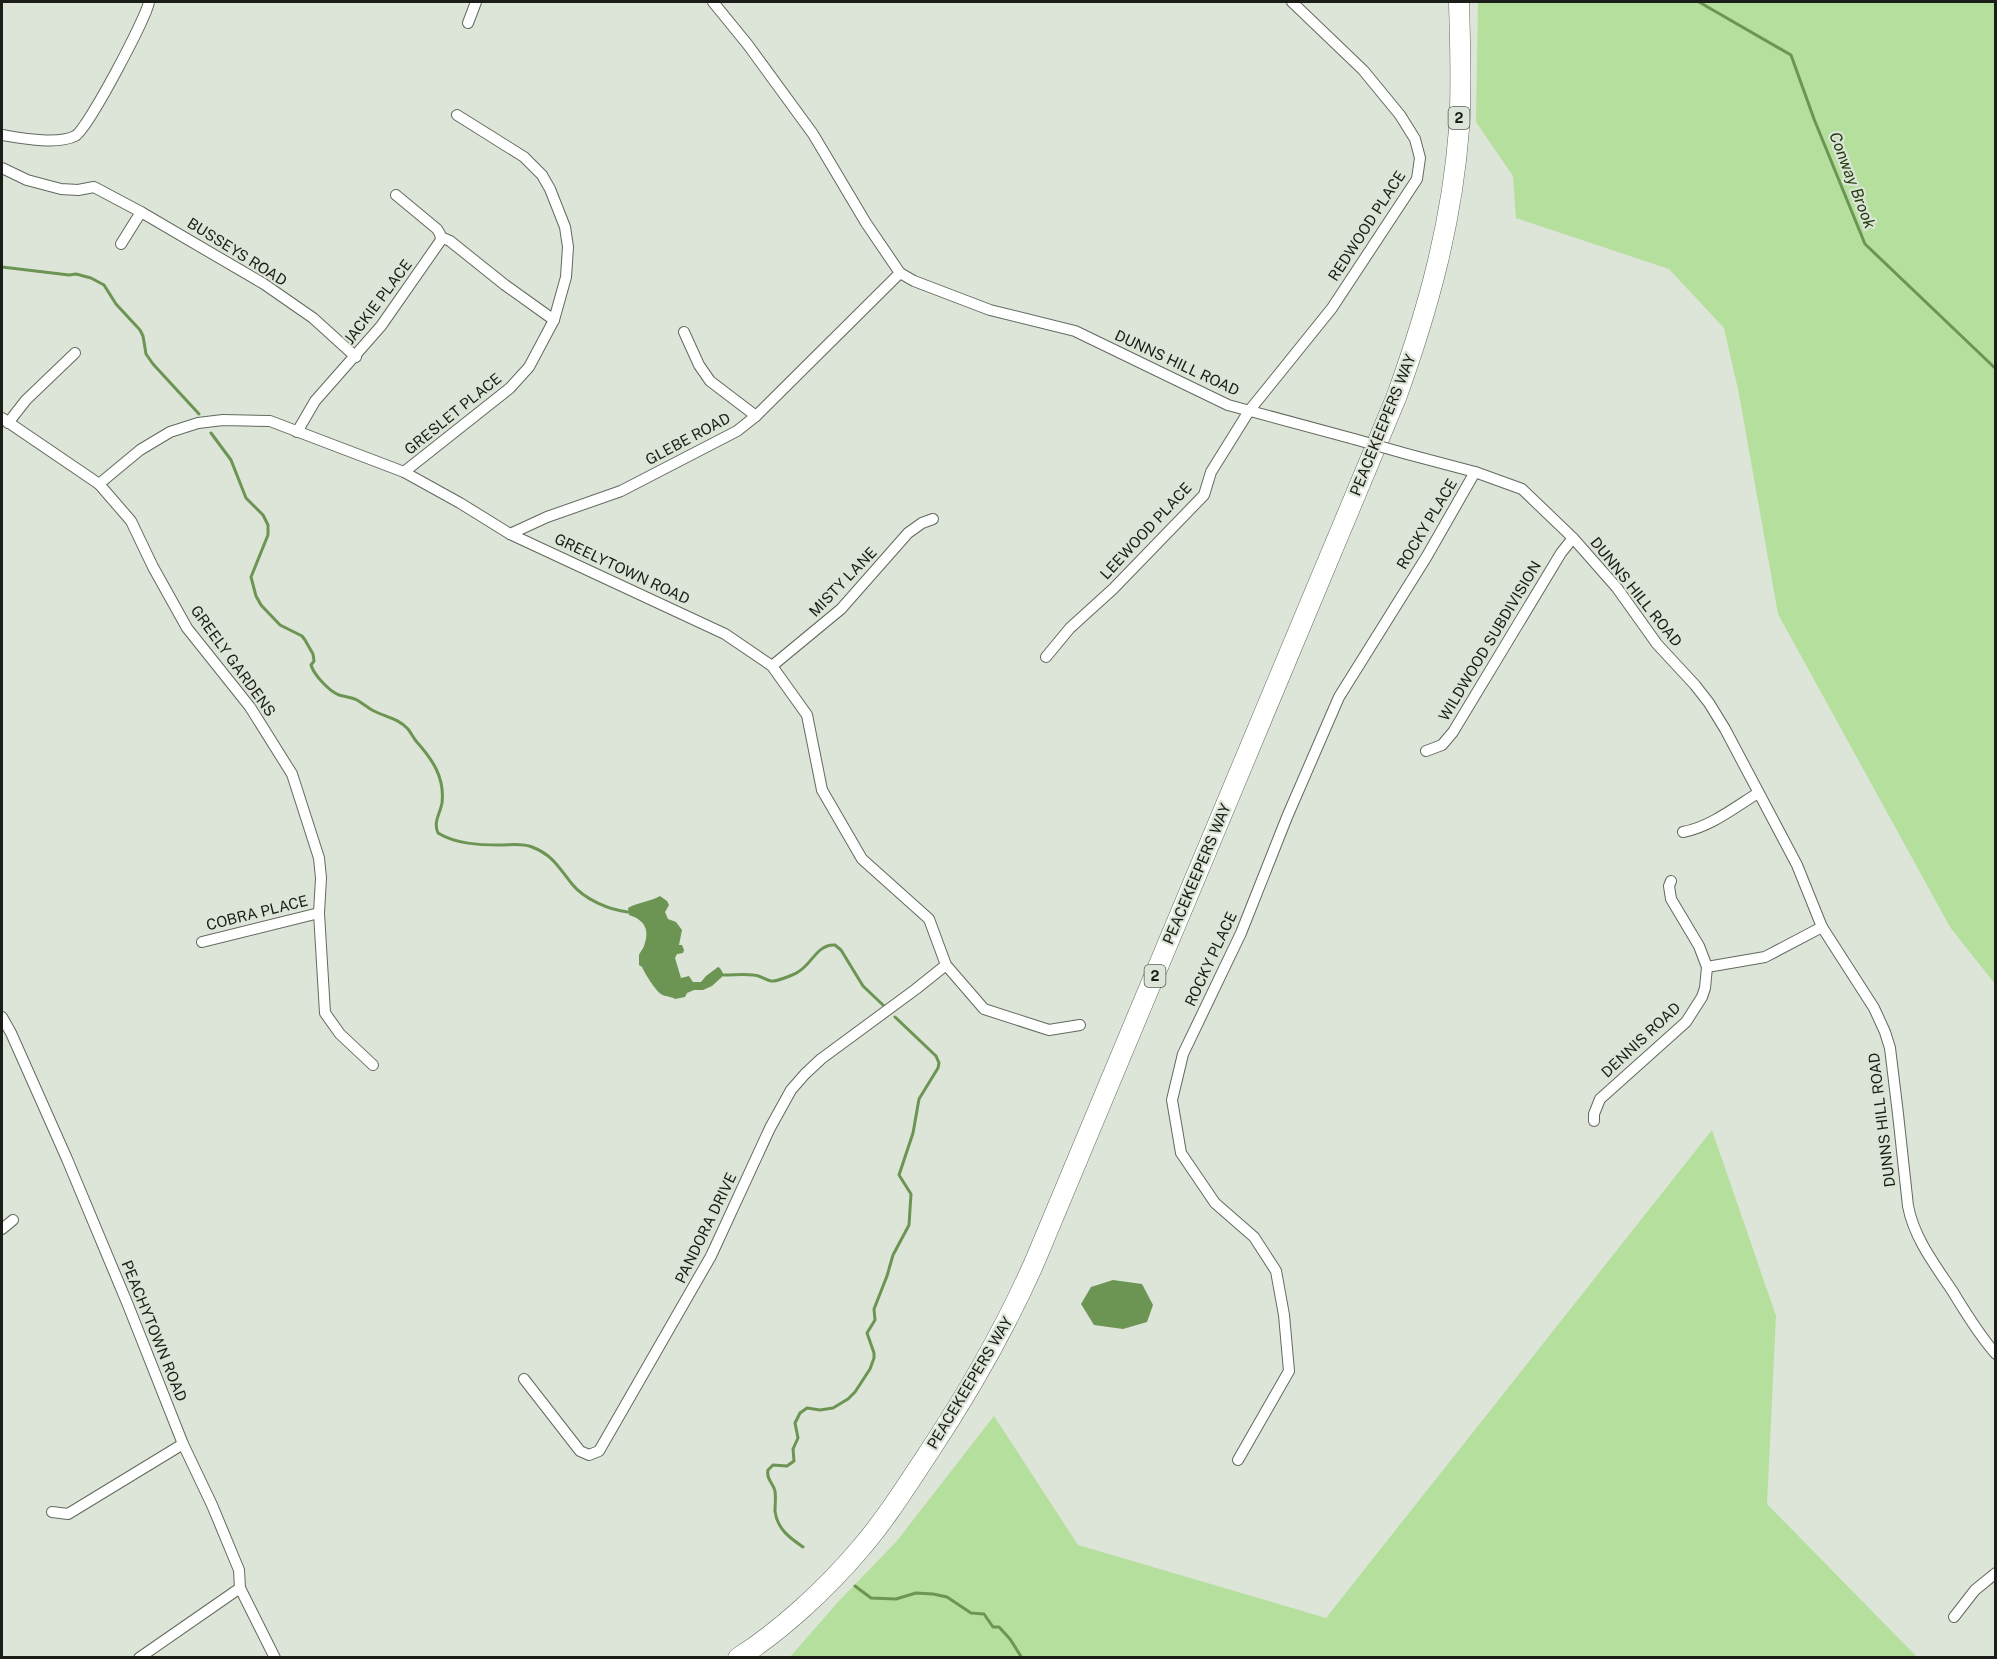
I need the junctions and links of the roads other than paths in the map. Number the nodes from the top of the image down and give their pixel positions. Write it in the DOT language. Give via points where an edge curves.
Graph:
graph roads {
  1 [pos="149,2"];
  2 [pos="476,2"];
  3 [pos="713,2"];
  4 [pos="1292,2"];
  5 [pos="1459,2"];
  6 [pos="468,23"];
  7 [pos="458,115"];
  8 [pos="2,135"];
  9 [pos="2,168"];
  10 [pos="396,195"];
  11 [pos="141,212"];
  12 [pos="441,237"];
  13 [pos="121,244"];
  14 [pos="900,273"];
  15 [pos="554,320"];
  16 [pos="684,332"];
  17 [pos="75,353"];
  18 [pos="356,357"];
  19 [pos="1249,411"];
  20 [pos="756,416"];
  21 [pos="5,421"];
  22 [pos="297,432"];
  23 [pos="404,472"];
  24 [pos="1475,472"];
  25 [pos="99,484"];
  26 [pos="933,519"];
  27 [pos="510,534"];
  28 [pos="1573,538"];
  29 [pos="1046,657"];
  30 [pos="772,666"];
  31 [pos="1426,751"];
  32 [pos="1758,793"];
  33 [pos="1683,832"];
  34 [pos="1671,881"];
  35 [pos="318,913"];
  36 [pos="1822,927"];
  37 [pos="202,942"];
  38 [pos="946,965"];
  39 [pos="1707,966"];
  40 [pos="2,1017"];
  41 [pos="1080,1025"];
  42 [pos="373,1065"];
  43 [pos="1594,1122"];
  44 [pos="13,1220"];
  45 [pos="2,1229"];
  46 [pos="1995,1354"];
  47 [pos="524,1379"];
  48 [pos="183,1443"];
  49 [pos="1238,1460"];
  50 [pos="52,1512"];
  51 [pos="1995,1573"];
  52 [pos="240,1588"];
  53 [pos="1954,1617"];
  54 [pos="743,1655"];
  55 [pos="140,1658"];
  56 [pos="275,1658"];
  1 -- 8 [label="street" via="107,90 81,132 49,140"];
  2 -- 6 [label="street"];
  3 -- 14 [label="street" via="813,134"];
  4 -- 19 [label="street, REDWOOD PLACE" via="1363,70 1400,115 1415,139 1420,159 1417,179 1332,308"];
  5 -- 54 [label="highway, PEACEKEEPERS WAY / 2" via="1459,129 1454,180 1433,286 1414,349 1045,1240 982,1369 893,1506 828,1584"];
  7 -- 15 [label="street, GRESLET PLACE" via="524,157 550,189 565,227 568,247 566,277"];
  9 -- 11 [label="street, BUSSEYS ROAD" via="61,189 94,187"];
  10 -- 12 [label="street" via="437,229"];
  11 -- 13 [label="street"];
  11 -- 18 [label="street, BUSSEYS ROAD" via="264,284 313,318"];
  12 -- 15 [label="street"];
  12 -- 18 [label="street, JACKIE PLACE"];
  14 -- 19 [label="street, DUNNS HILL ROAD" via="990,310 1075,331 1228,405"];
  14 -- 20 [label="street, GLEBE ROAD"];
  15 -- 23 [label="street, GRESLET PLACE" via="529,367 510,388"];
  16 -- 20 [label="street" via="710,381"];
  17 -- 21 [label="street"];
  18 -- 22 [label="street, JACKIE PLACE" via="315,401"];
  19 -- 24 [label="street, DUNNS HILL ROAD, bridge"];
  19 -- 29 [label="street, LEEWOOD PLACE" via="1211,472 1204,495 1070,628"];
  20 -- 27 [label="street, GLEBE ROAD" via="737,431 621,491"];
  21 -- 25 [label="street"];
  22 -- 23 [label="street, GREELYTOWN ROAD"];
  22 -- 25 [label="street, GREELYTOWN ROAD" via="270,421 198,423 170,432 140,450"];
  23 -- 27 [label="street, GREELYTOWN ROAD"];
  24 -- 28 [label="street, DUNNS HILL ROAD" via="1522,489"];
  24 -- 49 [label="street, ROCKY PLACE" via="1339,697 1240,933 1183,1054 1173,1100 1181,1152 1215,1203 1254,1237 1276,1271 1284,1315 1289,1371"];
  25 -- 35 [label="street, GREELY GARDENS" via="131,521 187,628 250,707 292,774 319,858"];
  26 -- 30 [label="street, MISTY LANE" via="908,533 841,609"];
  27 -- 30 [label="street, GREELYTOWN ROAD" via="725,634"];
  28 -- 31 [label="street, WILDWOOD SUBDIVISION" via="1453,732 1442,745"];
  28 -- 32 [label="street, DUNNS HILL ROAD" via="1704,696"];
  30 -- 38 [label="street, GREELYTOWN ROAD" via="807,716 822,790 862,859 928,919"];
  32 -- 33 [label="street" via="1711,822"];
  32 -- 36 [label="street, DUNNS HILL ROAD" via="1797,865"];
  34 -- 39 [label="street" via="1671,899"];
  35 -- 37 [label="street, COBRA PLACE"];
  35 -- 42 [label="street, GREELY GARDENS" via="325,1013 340,1034"];
  36 -- 39 [label="street" via="1765,957"];
  36 -- 46 [label="street, DUNNS HILL ROAD" via="1874,1008 1887,1040 1914,1229"];
  38 -- 41 [label="street, GREELYTOWN ROAD" via="984,1009 1049,1030"];
  38 -- 47 [label="street, PANDORA DRIVE" via="821,1059 791,1090 707,1263 599,1451 590,1455 580,1451"];
  39 -- 43 [label="street, DENNIS ROAD" via="1705,988 1693,1014 1600,1099"];
  40 -- 48 [label="street, PEACHYTOWN ROAD" via="67,1159"];
  44 -- 45 [label="street"];
  48 -- 50 [label="street" via="68,1514"];
  48 -- 52 [label="street, PEACHYTOWN ROAD" via="239,1570"];
  51 -- 53 [label="street" via="1975,1590"];
  52 -- 55 [label="street"];
  52 -- 56 [label="street, PEACHYTOWN ROAD"];
}
